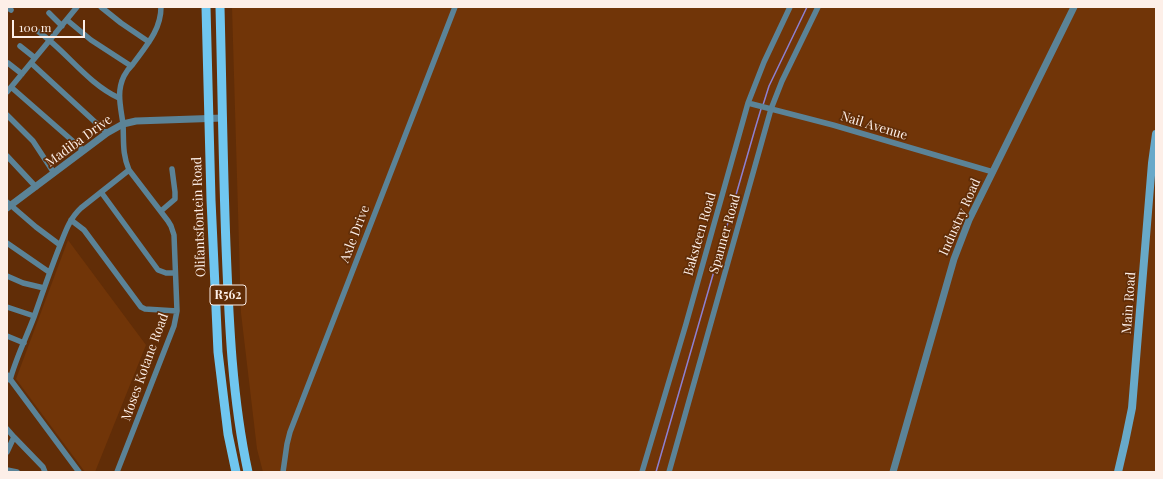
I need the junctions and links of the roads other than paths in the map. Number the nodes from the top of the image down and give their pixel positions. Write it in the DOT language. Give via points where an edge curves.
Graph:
graph roads {
  1 [pos="77,7"];
  2 [pos="101,7"];
  3 [pos="162,7"];
  4 [pos="206,7"];
  5 [pos="220,7"];
  6 [pos="455,7"];
  7 [pos="790,7"];
  8 [pos="818,7"];
  9 [pos="1074,7"];
  10 [pos="49,13"];
  11 [pos="67,20"];
  12 [pos="62,26"];
  13 [pos="39,32"];
  14 [pos="50,40"];
  15 [pos="149,42"];
  16 [pos="20,46"];
  17 [pos="35,58"];
  18 [pos="8,63"];
  19 [pos="31,63"];
  20 [pos="131,66"];
  21 [pos="22,74"];
  22 [pos="9,89"];
  23 [pos="119,98"];
  24 [pos="748,103"];
  25 [pos="772,109"];
  26 [pos="7,115"];
  27 [pos="223,118"];
  28 [pos="209,119"];
  29 [pos="123,124"];
  30 [pos="107,133"];
  31 [pos="1156,134"];
  32 [pos="83,150"];
  33 [pos="7,156"];
  34 [pos="172,169"];
  35 [pos="129,170"];
  36 [pos="993,172"];
  37 [pos="54,173"];
  38 [pos="36,187"];
  39 [pos="101,192"];
  40 [pos="8,205"];
  41 [pos="161,211"];
  42 [pos="71,220"];
  43 [pos="7,243"];
  44 [pos="60,245"];
  45 [pos="49,272"];
  46 [pos="175,273"];
  47 [pos="7,276"];
  48 [pos="44,288"];
  49 [pos="7,307"];
  50 [pos="177,312"];
  51 [pos="34,316"];
  52 [pos="7,336"];
  53 [pos="24,343"];
  54 [pos="9,378"];
  55 [pos="7,429"];
  56 [pos="14,437"];
  57 [pos="7,452"];
  58 [pos="7,470"];
  59 [pos="17,472"];
  60 [pos="45,472"];
  61 [pos="79,472"];
  62 [pos="116,472"];
  63 [pos="236,472"];
  64 [pos="248,472"];
  65 [pos="283,472"];
  66 [pos="642,472"];
  67 [pos="669,472"];
  68 [pos="893,472"];
  69 [pos="1118,472"];
  1 -- 11 [label="street"];
  2 -- 15 [label="street"];
  3 -- 15 [label="street, Moses Kotane Road" via="160,23"];
  4 -- 28 [label="main road, Olifantsfontein Road / R562"];
  5 -- 27 [label="main road, Olifantsfontein Road / R562"];
  6 -- 65 [label="street, Axle Drive" via="290,432"];
  7 -- 24 [label="street, Baksteen Road"];
  8 -- 25 [label="street, Spanner Road"];
  9 -- 36 [label="street, Industry Road"];
  10 -- 12 [label="street"];
  11 -- 12 [label="street"];
  11 -- 20 [label="street" via="91,40"];
  12 -- 14 [label="street"];
  13 -- 14 [label="street"];
  14 -- 17 [label="street"];
  14 -- 23 [label="street" via="102,88"];
  15 -- 20 [label="street, Moses Kotane Road"];
  16 -- 17 [label="street"];
  17 -- 19 [label="street"];
  18 -- 21 [label="street"];
  19 -- 21 [label="street"];
  19 -- 30 [label="street"];
  20 -- 23 [label="street, Moses Kotane Road" via="124,76"];
  21 -- 22 [label="street"];
  22 -- 32 [label="street"];
  23 -- 29 [label="street, Moses Kotane Road"];
  24 -- 25 [label="street, Nail Avenue"];
  24 -- 66 [label="street, Baksteen Road"];
  25 -- 36 [label="street, Nail Avenue"];
  25 -- 67 [label="street, Spanner Road"];
  26 -- 37 [label="street" via="33,141"];
  27 -- 28 [label="street, Madiba Drive"];
  27 -- 64 [label="main road, Olifantsfontein Road / R562" via="231,353"];
  28 -- 29 [label="street, Madiba Drive" via="136,121"];
  28 -- 63 [label="main road, Olifantsfontein Road / R562" via="218,352 228,434"];
  29 -- 30 [label="street, Madiba Drive"];
  29 -- 35 [label="street, Moses Kotane Road" via="124,156"];
  30 -- 32 [label="street, Madiba Drive"];
  31 -- 69 [label="main road, Main Road" via="1132,408"];
  32 -- 37 [label="street, Madiba Drive"];
  33 -- 38 [label="street"];
  34 -- 41 [label="street" via="174,199"];
  35 -- 39 [label="street"];
  35 -- 41 [label="street, Moses Kotane Road"];
  36 -- 68 [label="street, Industry Road" via="965,229 954,259"];
  37 -- 38 [label="street, Madiba Drive"];
  38 -- 40 [label="street, Madiba Drive"];
  39 -- 42 [label="street"];
  39 -- 46 [label="street" via="158,270"];
  40 -- 44 [label="street"];
  41 -- 46 [label="street, Moses Kotane Road" via="174,235"];
  42 -- 44 [label="street"];
  42 -- 50 [label="street" via="84,230 141,307"];
  43 -- 45 [label="street"];
  44 -- 45 [label="street"];
  45 -- 48 [label="street"];
  46 -- 50 [label="street, Moses Kotane Road"];
  47 -- 48 [label="street" via="22,283"];
  48 -- 51 [label="street"];
  49 -- 51 [label="street"];
  50 -- 62 [label="street, Moses Kotane Road" via="174,326"];
  51 -- 53 [label="street"];
  52 -- 53 [label="street"];
  53 -- 54 [label="street"];
  54 -- 61 [label="street"];
  55 -- 56 [label="street"];
  56 -- 57 [label="street"];
  56 -- 60 [label="street"];
  58 -- 59 [label="street"];
}
